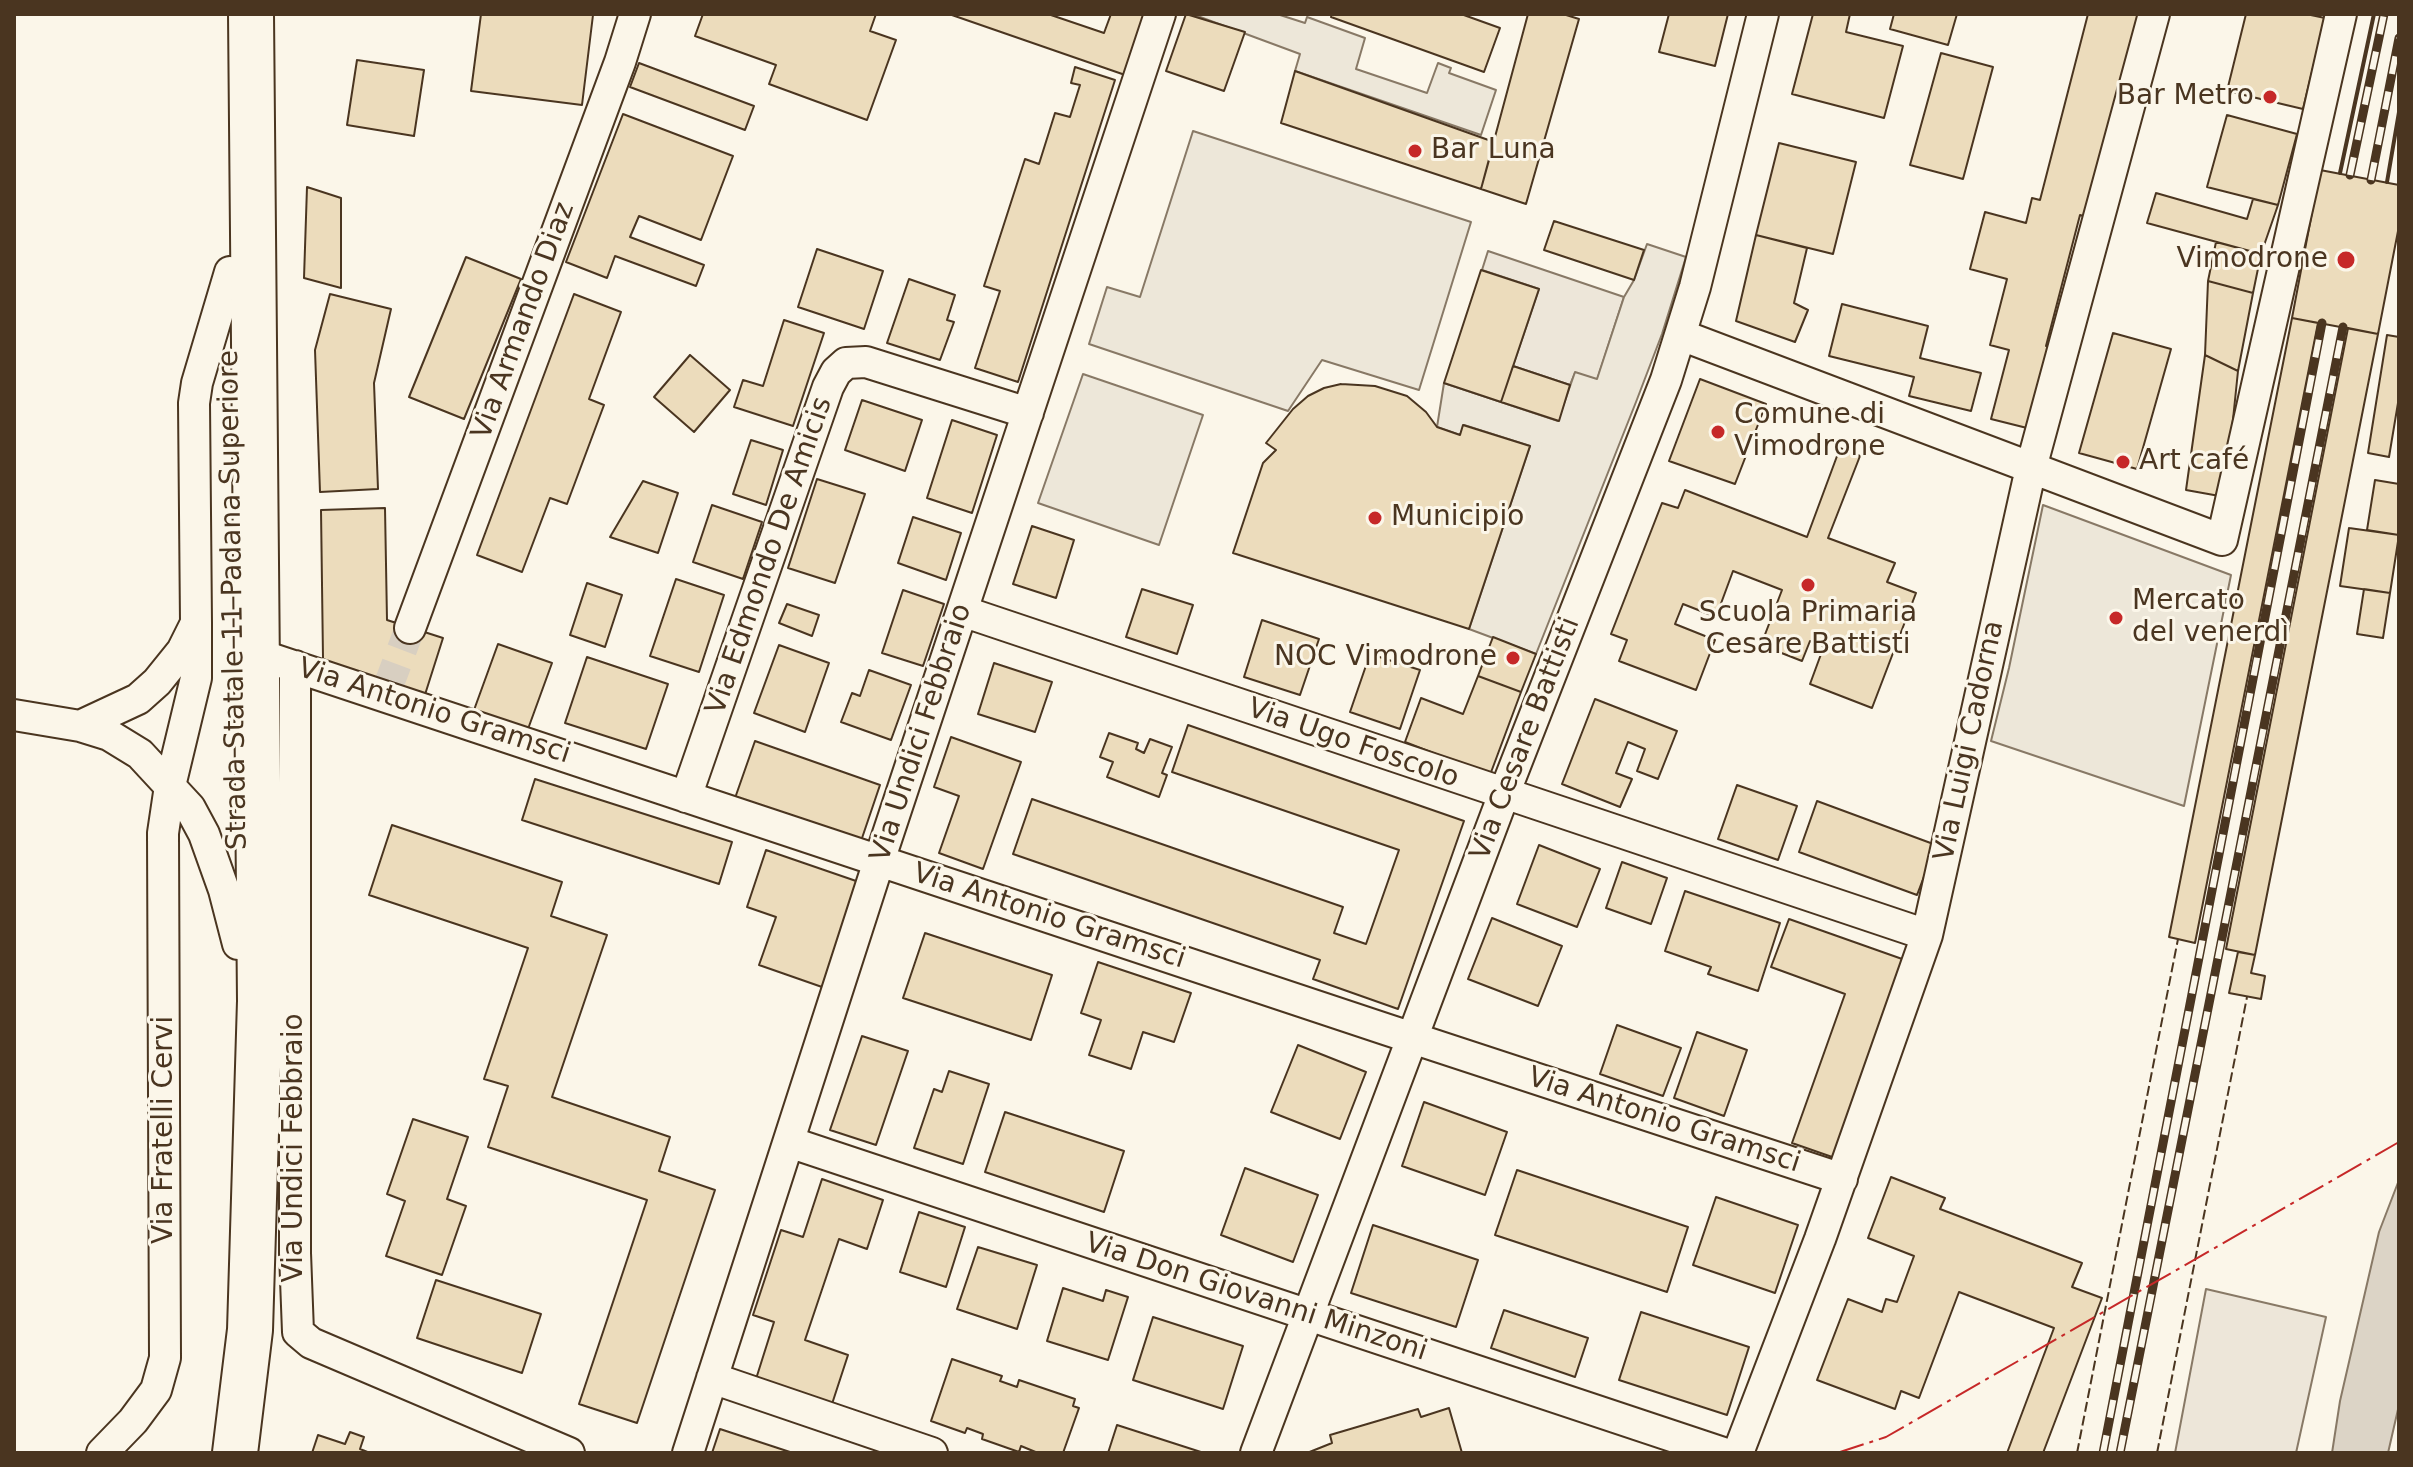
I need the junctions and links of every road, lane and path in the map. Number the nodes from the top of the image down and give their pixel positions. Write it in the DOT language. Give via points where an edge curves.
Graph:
graph roads {
  1 [pos="227,14"];
  2 [pos="251,14"];
  3 [pos="635,14"];
  4 [pos="1160,14"];
  5 [pos="1763,14"];
  6 [pos="2154,14"];
  7 [pos="2341,14"];
  8 [pos="230,272"];
  9 [pos="1681,335"];
  10 [pos="1028,413"];
  11 [pos="2031,468"];
  12 [pos="962,611"];
  13 [pos="196,623"];
  14 [pos="410,628"];
  15 [pos="276,660"];
  16 [pos="14,715"];
  17 [pos="80,726"];
  18 [pos="170,786"];
  19 [pos="1504,794"];
  20 [pos="686,797"];
  21 [pos="879,861"];
  22 [pos="1927,935"];
  23 [pos="238,944"];
  24 [pos="1412,1038"];
  25 [pos="789,1142"];
  26 [pos="1842,1179"];
  27 [pos="255,1185"];
  28 [pos="1308,1315"];
  29 [pos="712,1378"];
  30 [pos="102,1453"];
  31 [pos="235,1453"];
  32 [pos="569,1453"];
  33 [pos="688,1453"];
  34 [pos="932,1453"];
  35 [pos="1256,1453"];
  36 [pos="1723,1453"];
  37 [pos="1738,1453"];
  1 -- 8 [label="main road, Strada Statale 11 Padana Superiore"];
  2 -- 15 [label="main road, Strada Statale 11 Padana Superiore"];
  3 -- 14 [label="street, Via Armando Diaz"];
  4 -- 10 [label="street, Via Undici Febbraio"];
  5 -- 9 [label="street, Via Cesare Battisti"];
  6 -- 11 [label="street, Via Luigi Cadorna"];
  7 -- 11 [label="street" via="2222,540"];
  8 -- 13 [label="street, Via Fratelli Cervi" via="194,403"];
  8 -- 23 [label="main road, Strada Statale 11 Padana Superiore"];
  9 -- 11 [label="street"];
  9 -- 19 [label="street, Via Cesare Battisti"];
  10 -- 12 [label="street, Via Undici Febbraio"];
  10 -- 20 [label="street, Via Edmondo De Amicis" via="866,362 846,363 836,372"];
  11 -- 22 [label="street, Via Luigi Cadorna"];
  12 -- 19 [label="street, Via Ugo Foscolo"];
  12 -- 21 [label="street, Via Undici Febbraio"];
  13 -- 17 [label="street" via="182,651 138,699"];
  13 -- 18 [label="street, Via Fratelli Cervi" via="196,678"];
  15 -- 20 [label="street, Via Antonio Gramsci"];
  15 -- 27 [label="main road, Strada Statale 11 Padana Superiore"];
  15 -- 32 [label="street, Via Undici Febbraio" via="298,1332 311,1343"];
  16 -- 17 [label="street"];
  17 -- 18 [label="street" via="126,744"];
  18 -- 23 [label="street" via="204,834"];
  18 -- 30 [label="street, Via Fratelli Cervi" via="163,833 165,1358 156,1390"];
  19 -- 22 [label="street, Via Ugo Foscolo"];
  19 -- 24 [label="street, Via Cesare Battisti"];
  20 -- 21 [label="street, Via Antonio Gramsci"];
  21 -- 24 [label="street, Via Antonio Gramsci"];
  21 -- 25 [label="street, Via Undici Febbraio"];
  22 -- 26 [label="street, Via Luigi Cadorna"];
  23 -- 27 [label="main road, Strada Statale 11 Padana Superiore"];
  24 -- 26 [label="street, Via Antonio Gramsci"];
  24 -- 28 [label="street, Via Cesare Battisti"];
  25 -- 28 [label="street, Via Don Giovanni Minzoni"];
  25 -- 29 [label="street, Via Undici Febbraio"];
  26 -- 37 [label="street, Via Luigi Cadorna"];
  27 -- 31 [label="main road, Strada Statale 11 Padana Superiore" via="250,1330"];
  28 -- 35 [label="street, Via Cesare Battisti"];
  28 -- 36 [label="street, Via Don Giovanni Minzoni"];
  29 -- 33 [label="street, Via Undici Febbraio"];
  29 -- 34 [label="street"];
}
